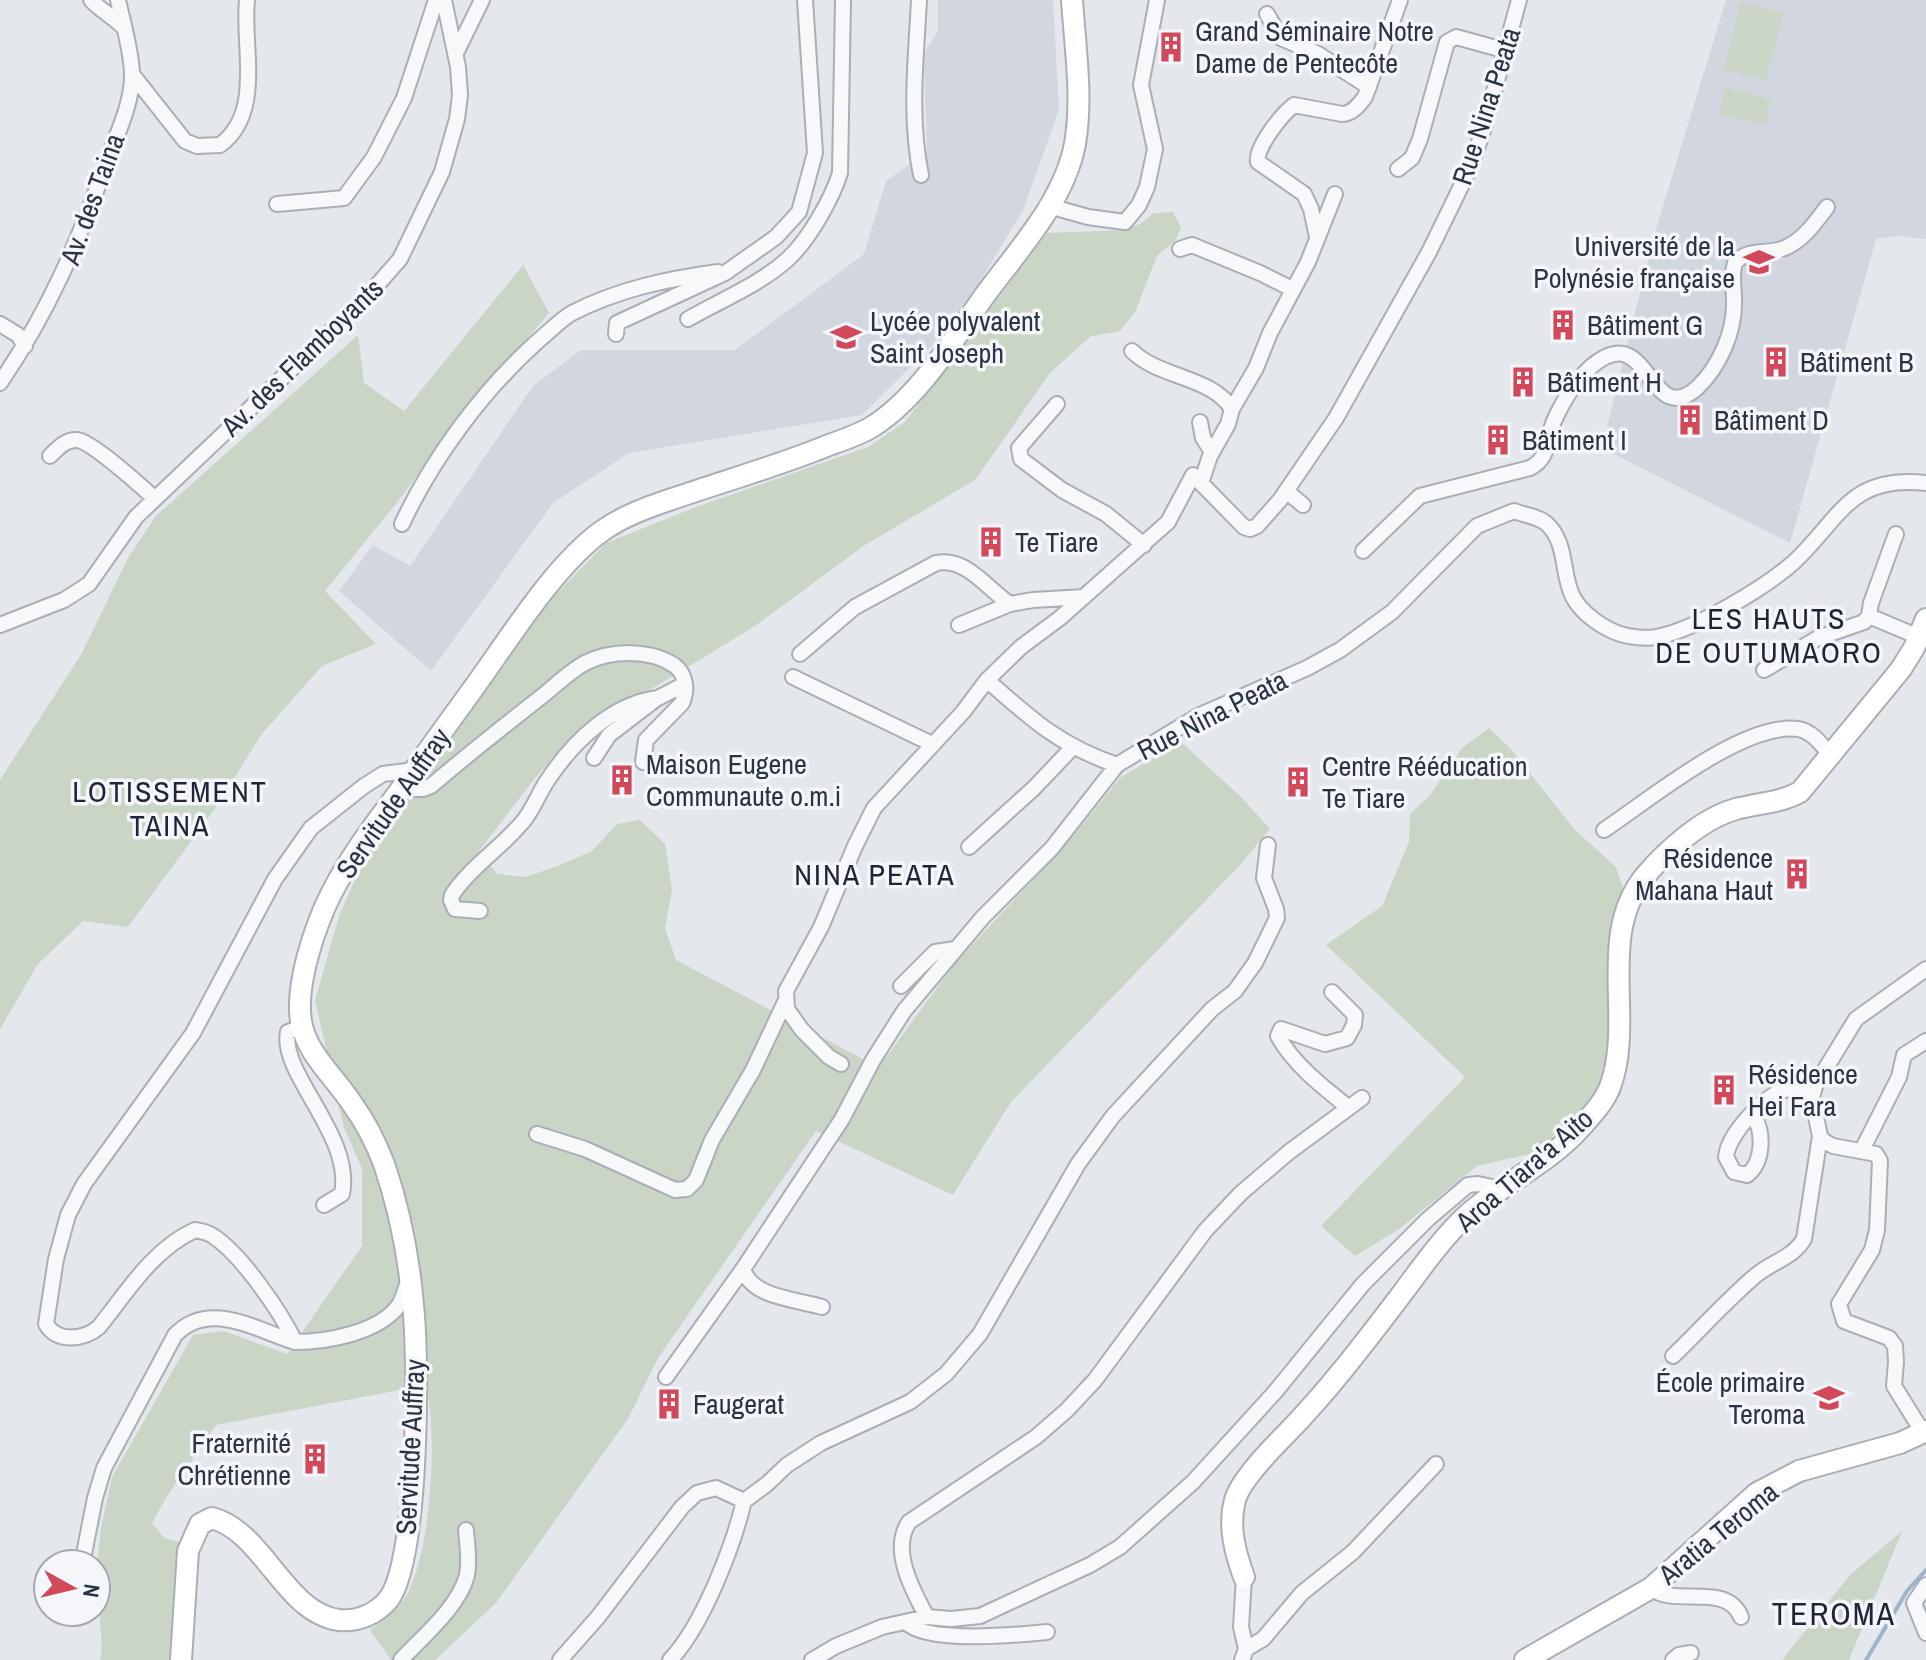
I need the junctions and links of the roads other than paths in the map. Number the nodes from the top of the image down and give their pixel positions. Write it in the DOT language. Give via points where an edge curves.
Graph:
graph roads {
  1 [pos="91,0"];
  2 [pos="118,0"];
  3 [pos="247,0"];
  4 [pos="436,0"];
  5 [pos="444,0"];
  6 [pos="482,0"];
  7 [pos="805,0"];
  8 [pos="843,0"];
  9 [pos="919,0"];
  10 [pos="1072,0"];
  11 [pos="1157,0"];
  12 [pos="1400,0"];
  13 [pos="1519,0"];
  14 [pos="1267,14"];
  15 [pos="124,28"];
  16 [pos="1507,51"];
  17 [pos="455,53"];
  18 [pos="132,74"];
  19 [pos="1369,87"];
  20 [pos="1398,169"];
  21 [pos="921,175"];
  22 [pos="1335,194"];
  23 [pos="277,204"];
  24 [pos="1049,206"];
  25 [pos="1827,207"];
  26 [pos="1317,237"];
  27 [pos="1180,249"];
  28 [pos="730,270"];
  29 [pos="1292,289"];
  30 [pos="688,319"];
  31 [pos="0,324"];
  32 [pos="616,334"];
  33 [pos="25,346"];
  34 [pos="1132,351"];
  35 [pos="0,383"];
  36 [pos="1057,404"];
  37 [pos="1232,409"];
  38 [pos="1200,422"];
  39 [pos="1212,452"];
  40 [pos="50,456"];
  41 [pos="1201,483"];
  42 [pos="1926,483"];
  43 [pos="1286,491"];
  44 [pos="154,498"];
  45 [pos="1303,505"];
  46 [pos="402,524"];
  47 [pos="1896,534"];
  48 [pos="1144,545"];
  49 [pos="1363,551"];
  50 [pos="1085,597"];
  51 [pos="1010,604"];
  52 [pos="1869,616"];
  53 [pos="0,625"];
  54 [pos="959,625"];
  55 [pos="1922,628"];
  56 [pos="800,654"];
  57 [pos="1764,670"];
  58 [pos="793,677"];
  59 [pos="987,680"];
  60 [pos="685,684"];
  61 [pos="658,698"];
  62 [pos="932,744"];
  63 [pos="1073,747"];
  64 [pos="1830,755"];
  65 [pos="594,758"];
  66 [pos="643,762"];
  67 [pos="1117,765"];
  68 [pos="414,770"];
  69 [pos="401,789"];
  70 [pos="1604,830"];
  71 [pos="1268,845"];
  72 [pos="969,847"];
  73 [pos="480,911"];
  74 [pos="955,949"];
  75 [pos="1926,969"];
  76 [pos="901,986"];
  77 [pos="1332,992"];
  78 [pos="785,1002"];
  79 [pos="302,1027"];
  80 [pos="1926,1041"];
  81 [pos="841,1064"];
  82 [pos="1362,1098"];
  83 [pos="1812,1098"];
  84 [pos="1349,1108"];
  85 [pos="1753,1115"];
  86 [pos="537,1134"];
  87 [pos="1820,1136"];
  88 [pos="1862,1150"];
  89 [pos="1501,1189"];
  90 [pos="324,1205"];
  91 [pos="743,1269"];
  92 [pos="409,1279"];
  93 [pos="822,1307"];
  94 [pos="295,1342"];
  95 [pos="1673,1356"];
  96 [pos="666,1377"];
  97 [pos="1923,1432"];
  98 [pos="1436,1464"];
  99 [pos="744,1501"];
  100 [pos="466,1530"];
  101 [pos="85,1548"];
  102 [pos="1244,1577"];
  103 [pos="1926,1585"];
  104 [pos="1651,1588"];
  105 [pos="927,1617"];
  106 [pos="1741,1617"];
  107 [pos="906,1622"];
  108 [pos="1047,1632"];
  109 [pos="1926,1633"];
  110 [pos="1691,1653"];
  111 [pos="1244,1654"];
  112 [pos="181,1660"];
  113 [pos="401,1660"];
  114 [pos="560,1660"];
  115 [pos="670,1660"];
  116 [pos="812,1660"];
  117 [pos="1525,1660"];
  118 [pos="1673,1660"];
  1 -- 15 [label="street"];
  2 -- 15 [label="street, Av. des Taina"];
  3 -- 18 [label="street" via="246,100 238,128 220,145 185,141"];
  4 -- 23 [label="street" via="404,98 374,157 344,198"];
  5 -- 17 [label="street, Av. des Flamboyants"];
  6 -- 17 [label="street"];
  7 -- 28 [label="street" via="815,153 809,183 799,212 776,237"];
  8 -- 30 [label="street" via="840,173 835,190 791,256"];
  9 -- 21 [label="street" via="914,141"];
  10 -- 24 [label="street, Servitude Auffray" via="1078,111 1065,176"];
  11 -- 24 [label="street" via="1141,85 1155,149 1139,205 1125,222"];
  12 -- 19 [label="street"];
  13 -- 16 [label="street, Rue Nina Peata"];
  14 -- 19 [label="street" via="1281,38 1318,54"];
  15 -- 18 [label="street, Av. des Taina"];
  16 -- 20 [label="street" via="1456,37 1447,42 1420,139 1412,158"];
  16 -- 43 [label="street, Rue Nina Peata" via="1470,168 1429,252 1336,418"];
  17 -- 44 [label="street, Av. des Flamboyants" via="460,95 451,144 399,260 364,300"];
  18 -- 33 [label="street, Av. des Taina" via="77,243"];
  19 -- 26 [label="street" via="1348,114 1294,105 1257,152 1258,162 1304,194"];
  22 -- 26 [label="street"];
  24 -- 68 [label="street, Servitude Auffray" via="936,364 896,409 869,429 639,510 584,544"];
  25 -- 49 [label="street" via="1792,244 1744,255 1735,263 1728,339 1696,388 1687,394 1662,393 1633,358 1609,354 1569,393 1539,463 1420,496"];
  26 -- 29 [label="street"];
  27 -- 29 [label="street" via="1192,245"];
  28 -- 32 [label="street" via="617,323"];
  28 -- 46 [label="street" via="651,283 563,319 480,402 417,492"];
  29 -- 37 [label="street"];
  31 -- 33 [label="street"];
  33 -- 35 [label="street, Av. des Taina"];
  34 -- 37 [label="street" via="1218,394"];
  36 -- 48 [label="street" via="1019,448 1021,459"];
  37 -- 39 [label="street"];
  38 -- 39 [label="street"];
  39 -- 41 [label="street"];
  40 -- 44 [label="street" via="63,444 85,442"];
  41 -- 43 [label="street, Rue Nina Peata" via="1250,529"];
  41 -- 48 [label="street" via="1193,475 1168,522"];
  42 -- 67 [label="street, Rue Nina Peata" via="1877,486 1844,504 1775,579 1693,625 1655,637 1624,635 1601,626 1573,598 1559,541 1546,522 1514,511 1477,526 1392,612 1340,650 1198,716"];
  43 -- 45 [label="street"];
  44 -- 53 [label="street, Av. des Flamboyants" via="89,584 64,600"];
  47 -- 52 [label="street"];
  48 -- 50 [label="street"];
  50 -- 51 [label="street"];
  50 -- 59 [label="street"];
  51 -- 54 [label="street"];
  51 -- 56 [label="street" via="962,565 936,563 855,607"];
  52 -- 55 [label="street, Aroa Tiara'a Aito"];
  52 -- 57 [label="street"];
  55 -- 64 [label="street, Aroa Tiara'a Aito" via="1902,668"];
  58 -- 62 [label="street"];
  59 -- 62 [label="street"];
  59 -- 63 [label="street, Rue Nina Peata" via="1052,736"];
  60 -- 61 [label="street"];
  60 -- 66 [label="street" via="682,703 646,740"];
  60 -- 69 [label="street" via="679,669 659,658 628,653 584,663 431,786"];
  61 -- 65 [label="street" via="609,735"];
  61 -- 73 [label="street" via="619,710 559,764 526,817 452,895 455,909"];
  62 -- 78 [label="street" via="874,808"];
  63 -- 67 [label="street, Rue Nina Peata"];
  63 -- 72 [label="street"];
  64 -- 70 [label="street" via="1799,729 1768,732 1703,763"];
  64 -- 89 [label="street, Aroa Tiara'a Aito" via="1800,792 1708,821 1645,876 1631,896 1620,937 1617,1048 1610,1087 1579,1130"];
  67 -- 74 [label="street" via="1052,848"];
  68 -- 69 [label="street, Servitude Auffray"];
  68 -- 94 [label="street" via="378,776 311,828 275,879 190,1038 84,1184 68,1215 56,1259 46,1324 57,1333 82,1338 99,1327 178,1238 195,1230 212,1235 254,1279"];
  69 -- 79 [label="street, Servitude Auffray" via="353,854 329,898 303,977"];
  71 -- 99 [label="street" via="1264,878 1277,918 1255,963 1235,991 1113,1116 1078,1164 980,1334 946,1374 910,1402 821,1443"];
  74 -- 76 [label="street" via="935,952"];
  74 -- 91 [label="street" via="887,1035 842,1119"];
  75 -- 83 [label="street" via="1856,1019"];
  77 -- 84 [label="street" via="1355,1015 1347,1038 1325,1044 1281,1029 1278,1036"];
  78 -- 81 [label="street" via="802,1030"];
  78 -- 86 [label="street" via="687,1189 675,1190 585,1149"];
  79 -- 90 [label="street" via="287,1033 288,1050 336,1143 343,1177 342,1194"];
  79 -- 92 [label="street, Servitude Auffray" via="383,1161"];
  80 -- 88 [label="street" via="1904,1055 1899,1077"];
  82 -- 84 [label="street"];
  83 -- 85 [label="street" via="1807,1091 1786,1089"];
  83 -- 87 [label="street"];
  84 -- 105 [label="street" via="1241,1193 1205,1231 1067,1410 1036,1437 909,1522 902,1537 903,1556"];
  87 -- 88 [label="street" via="1833,1146"];
  87 -- 95 [label="street" via="1804,1239 1796,1252 1756,1275"];
  88 -- 97 [label="street, Aratia Teroma" via="1880,1161 1877,1230 1872,1250 1839,1304 1844,1321 1893,1342 1894,1386"];
  89 -- 102 [label="street, Aroa Tiara'a Aito" via="1464,1218 1242,1486 1232,1525"];
  89 -- 105 [label="street" via="1468,1185 1428,1219 1363,1284 1193,1482 1125,1544 980,1616"];
  91 -- 93 [label="street" via="756,1288"];
  91 -- 96 [label="street"];
  92 -- 94 [label="street" via="398,1306 382,1320 357,1333"];
  92 -- 112 [label="street, Servitude Auffray" via="417,1352 413,1480 404,1551 388,1600 359,1619 328,1617 285,1584 245,1535 212,1518 200,1524 188,1551"];
  94 -- 101 [label="street" via="225,1318 186,1323 104,1468"];
  97 -- 104 [label="street, Aratia Teroma" via="1799,1471 1757,1493"];
  98 -- 111 [label="street" via="1353,1552 1302,1593"];
  99 -- 114 [label="street" via="716,1488 697,1493"];
  99 -- 115 [label="street" via="695,1628"];
  100 -- 113 [label="street" via="467,1576 461,1588"];
  102 -- 111 [label="street"];
  103 -- 109 [label="street" via="1914,1603"];
  104 -- 106 [label="street, Aratia Teroma" via="1661,1595 1724,1600 1737,1607"];
  104 -- 117 [label="street, Aratia Teroma"];
  105 -- 107 [label="street"];
  107 -- 108 [label="street" via="931,1633"];
  107 -- 116 [label="street" via="859,1635"];
  110 -- 118 [label="street"];
}
